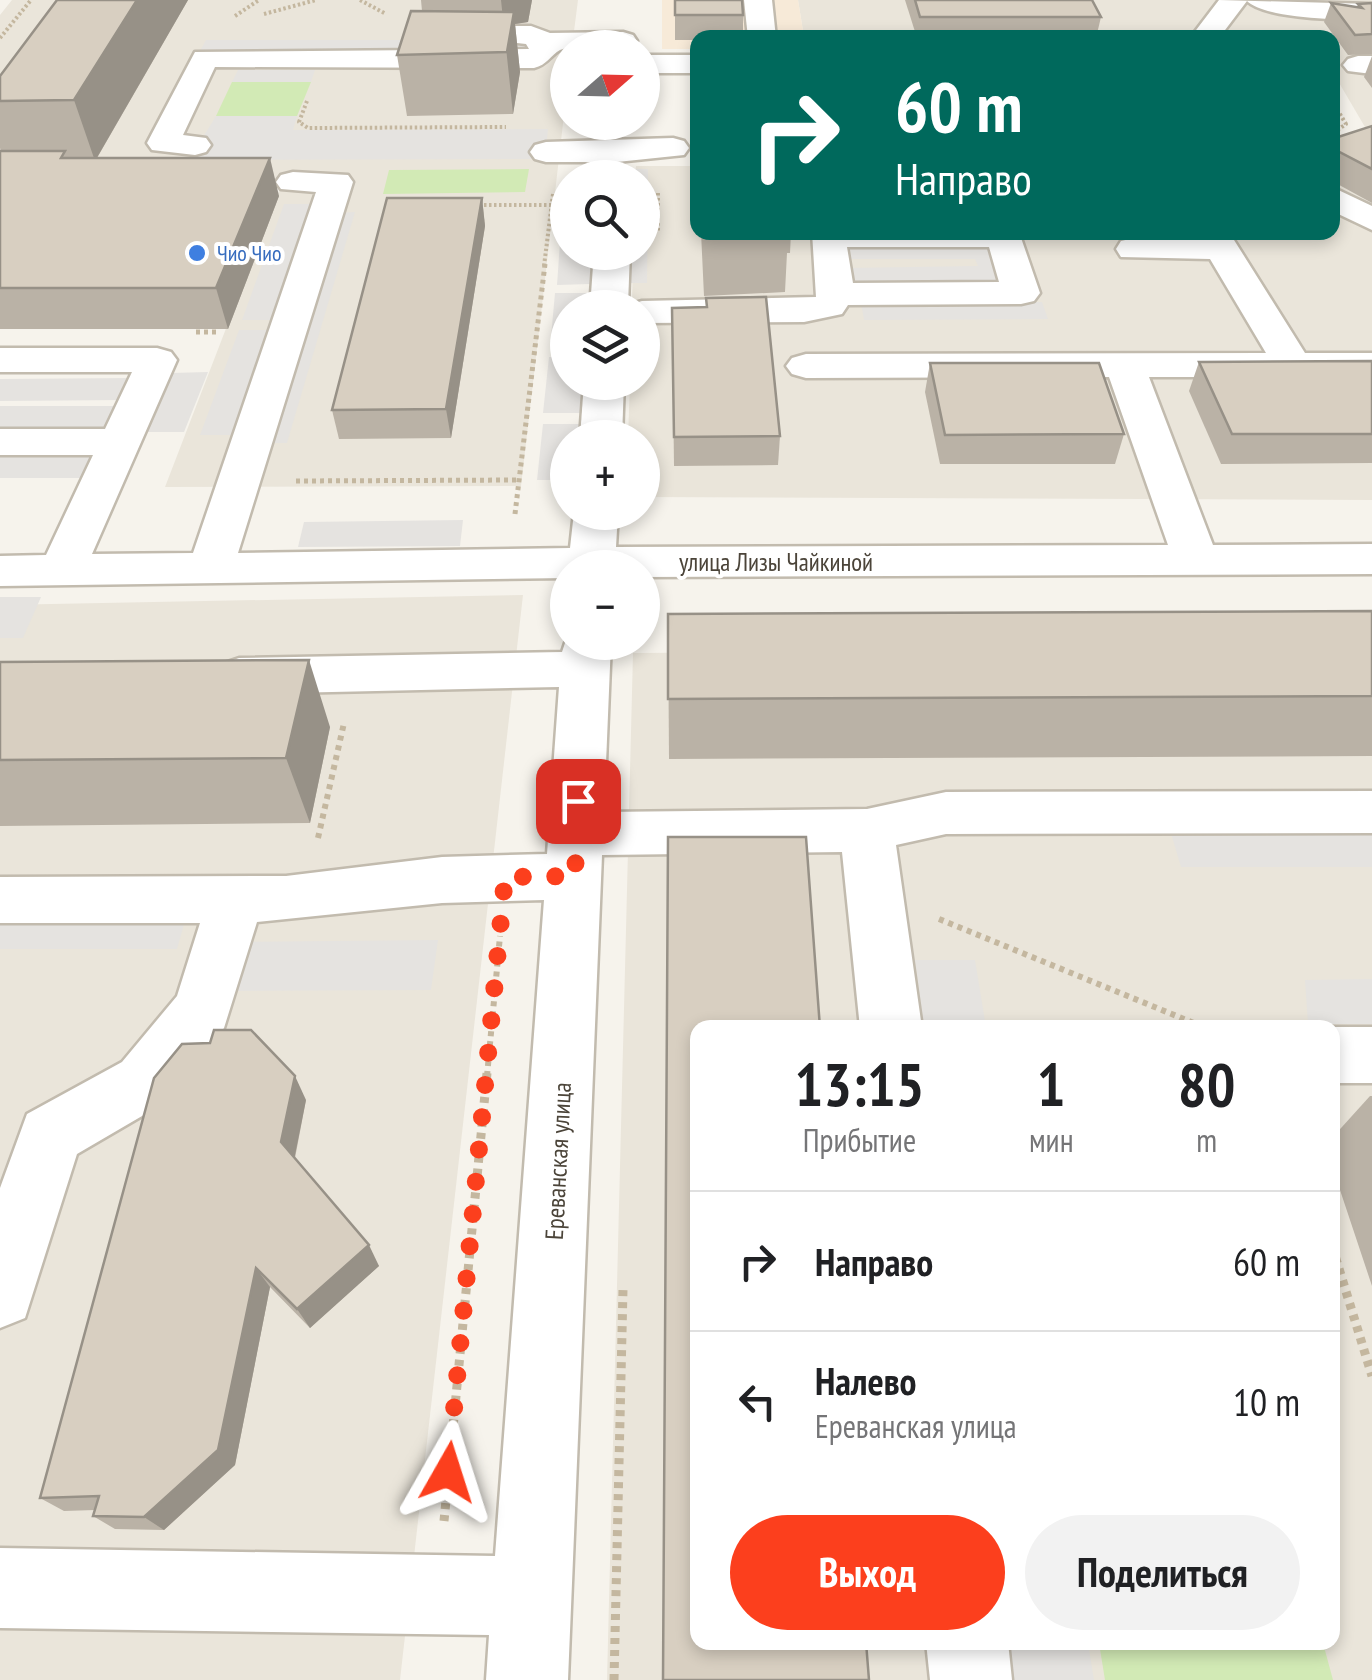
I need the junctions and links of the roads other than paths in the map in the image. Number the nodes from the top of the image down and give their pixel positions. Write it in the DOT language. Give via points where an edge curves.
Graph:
graph roads {
  1 [pos="758,0"];
  2 [pos="1234,0"];
  3 [pos="1260,0"];
  4 [pos="1327,6"];
  5 [pos="1372,12"];
  6 [pos="761,30"];
  7 [pos="1210,30"];
  8 [pos="545,42"];
  9 [pos="550,42"];
  10 [pos="660,52"];
  11 [pos="690,61"];
  12 [pos="195,145"];
  13 [pos="673,148"];
  14 [pos="617,150"];
  15 [pos="546,152"];
  16 [pos="137,158"];
  17 [pos="294,182"];
  18 [pos="1340,202"];
  19 [pos="1372,220"];
  20 [pos="828,240"];
  21 [pos="1005,240"];
  22 [pos="1134,249"];
  23 [pos="837,294"];
  24 [pos="660,312"];
  25 [pos="0,360"];
  26 [pos="1372,365"];
  27 [pos="806,366"];
  28 [pos="1125,367"];
  29 [pos="1294,367"];
  30 [pos="0,442"];
  31 [pos="122,442"];
  32 [pos="1372,559"];
  33 [pos="1196,560"];
  34 [pos="660,565"];
  35 [pos="550,566"];
  36 [pos="210,570"];
  37 [pos="0,571"];
  38 [pos="62,571"];
  39 [pos="550,659"];
  40 [pos="587,660"];
  41 [pos="197,676"];
  42 [pos="1372,812"];
  43 [pos="867,830"];
  44 [pos="575,856"];
  45 [pos="0,900"];
  46 [pos="234,900"];
  47 [pos="890,1020"];
  48 [pos="1340,1055"];
  49 [pos="1372,1055"];
  50 [pos="0,1293"];
  51 [pos="0,1588"];
  52 [pos="532,1596"];
  53 [pos="968,1650"];
  54 [pos="527,1680"];
  55 [pos="972,1680"];
  1 -- 6 [label="street"];
  2 -- 7 [label="street"];
  3 -- 4 [label="street"];
  4 -- 5 [label="street"];
  8 -- 9 [label="street"];
  8 -- 12 [label="street" via="534,59 205,58 163,143"];
  8 -- 16 [label="street" via="531,35 203,38"];
  10 -- 11 [label="street"];
  13 -- 14 [label="street"];
  14 -- 15 [label="street"];
  17 -- 36 [label="street" via="336,182"];
  18 -- 19 [label="street"];
  20 -- 23 [label="street"];
  21 -- 23 [label="street" via="1021,293"];
  22 -- 29 [label="street" via="1221,248"];
  23 -- 24 [label="street" via="829,306 804,310"];
  25 -- 31 [label="street" via="157,360"];
  26 -- 29 [label="street"];
  27 -- 28 [label="street"];
  28 -- 29 [label="street"];
  28 -- 33 [label="street"];
  30 -- 31 [label="street"];
  31 -- 38 [label="street"];
  32 -- 33 [label="street, улица Лизы Чайкиной"];
  33 -- 34 [label="street, улица Лизы Чайкиной"];
  35 -- 36 [label="street, улица Лизы Чайкиной"];
  36 -- 38 [label="street, улица Лизы Чайкиной"];
  37 -- 38 [label="street, улица Лизы Чайкиной"];
  39 -- 41 [label="street"];
  40 -- 44 [label="street, Ереванская улица"];
  42 -- 43 [label="street" via="946,813"];
  43 -- 44 [label="street"];
  43 -- 47 [label="street"];
  44 -- 46 [label="street" via="505,877"];
  44 -- 52 [label="street, Ереванская улица"];
  45 -- 46 [label="street"];
  46 -- 50 [label="street" via="203,1009 144,1082 50,1135"];
  48 -- 49 [label="street"];
  51 -- 52 [label="street"];
  52 -- 54 [label="street, Ереванская улица"];
  53 -- 55 [label="street"];
}
